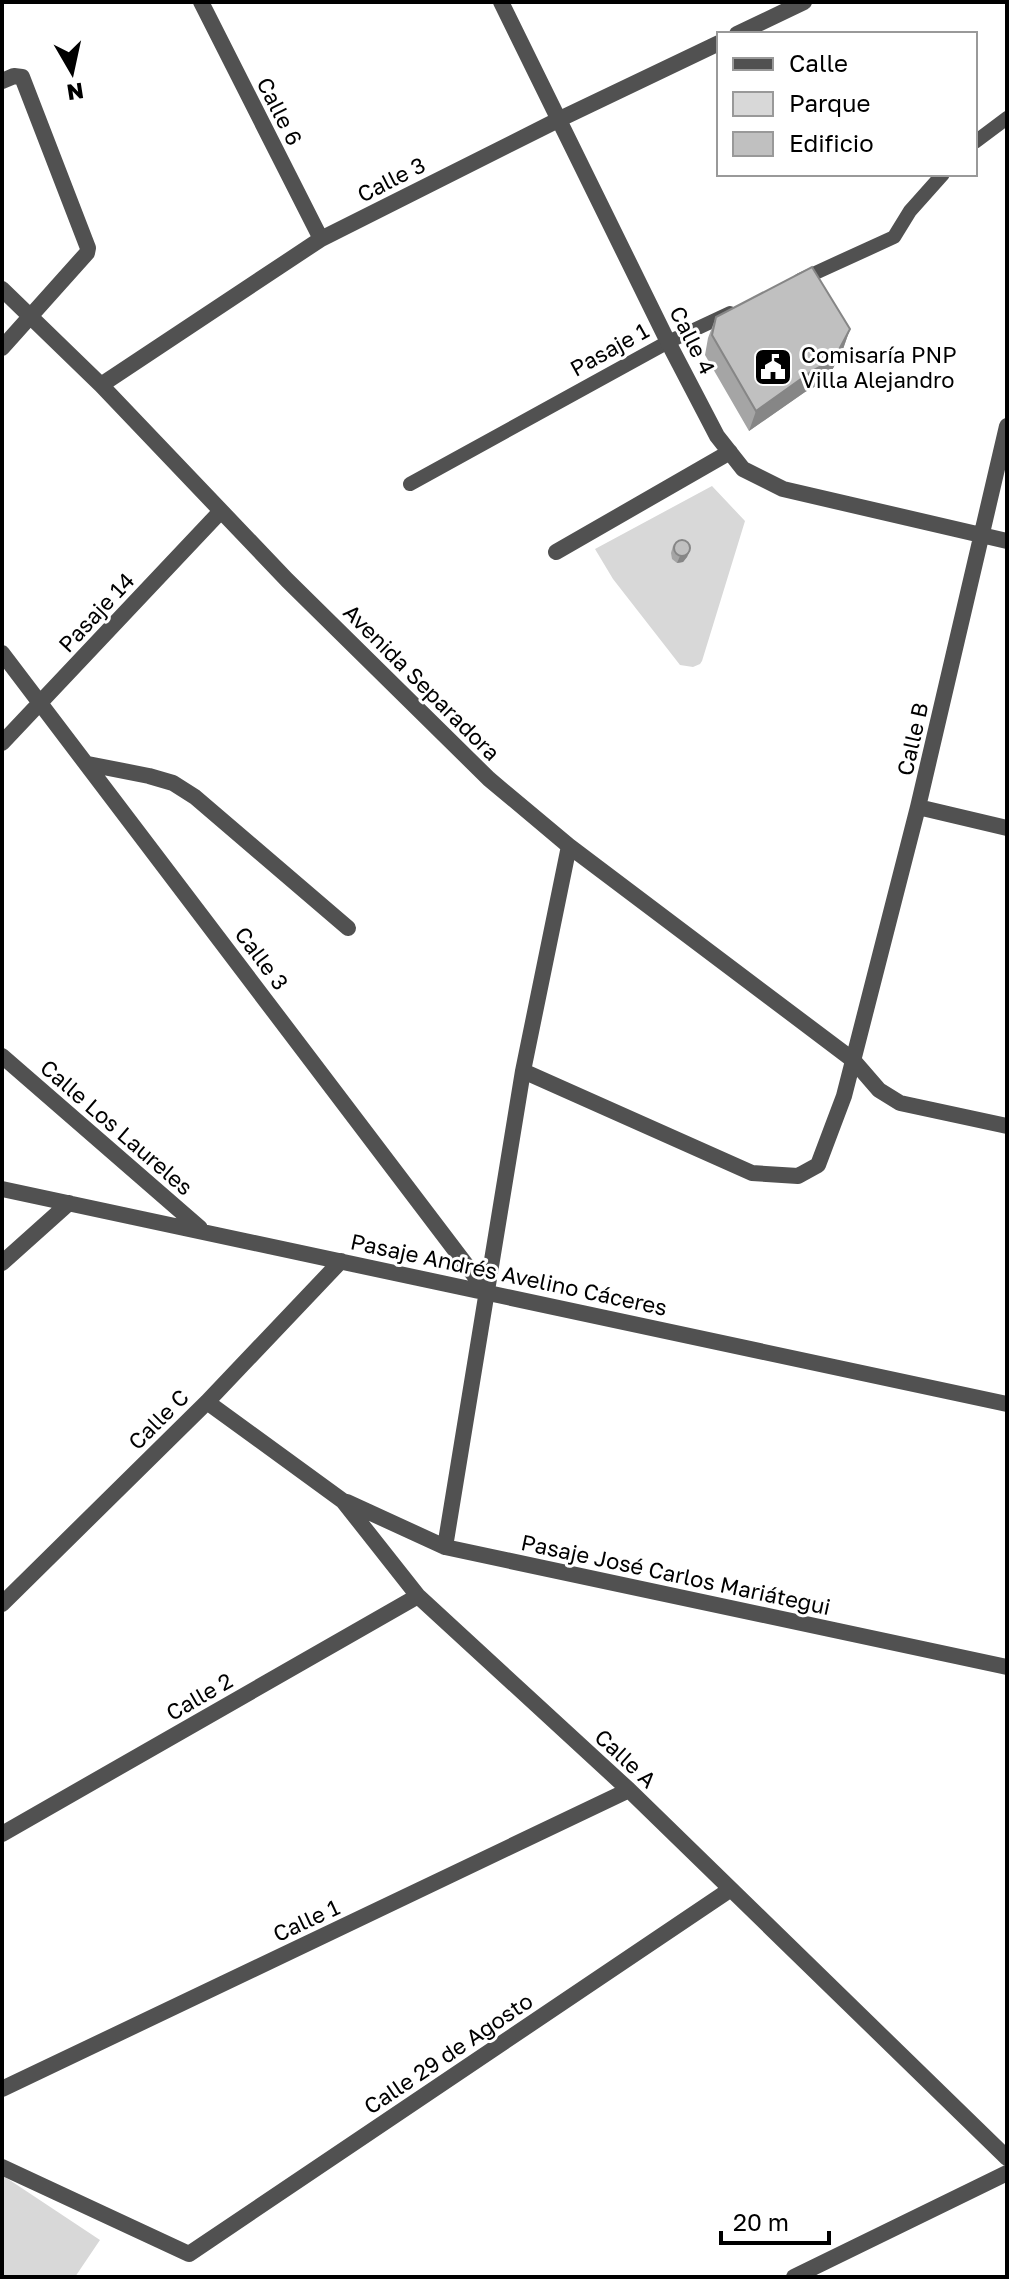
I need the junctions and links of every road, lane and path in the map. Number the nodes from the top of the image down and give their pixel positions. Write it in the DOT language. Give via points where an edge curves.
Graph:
graph roads {
  1 [pos="201,2"];
  2 [pos="501,2"];
  3 [pos="804,2"];
  4 [pos="784,6"];
  5 [pos="740,32"];
  6 [pos="717,44"];
  7 [pos="2,81"];
  8 [pos="1007,118"];
  9 [pos="560,119"];
  10 [pos="977,140"];
  11 [pos="941,176"];
  12 [pos="321,239"];
  13 [pos="2,289"];
  14 [pos="781,289"];
  15 [pos="739,309"];
  16 [pos="31,317"];
  17 [pos="668,342"];
  18 [pos="2,348"];
  19 [pos="101,385"];
  20 [pos="1007,426"];
  21 [pos="730,452"];
  22 [pos="410,484"];
  23 [pos="221,511"];
  24 [pos="983,535"];
  25 [pos="1007,541"];
  26 [pos="556,552"];
  27 [pos="2,653"];
  28 [pos="41,703"];
  29 [pos="2,743"];
  30 [pos="88,764"];
  31 [pos="918,807"];
  32 [pos="1007,828"];
  33 [pos="569,846"];
  34 [pos="348,928"];
  35 [pos="2,1056"];
  36 [pos="853,1060"];
  37 [pos="523,1071"];
  38 [pos="1007,1126"];
  39 [pos="2,1189"];
  40 [pos="69,1203"];
  41 [pos="203,1231"];
  42 [pos="341,1261"];
  43 [pos="2,1263"];
  44 [pos="486,1291"];
  45 [pos="207,1402"];
  46 [pos="1007,1404"];
  47 [pos="343,1501"];
  48 [pos="445,1547"];
  49 [pos="418,1596"];
  50 [pos="2,1604"];
  51 [pos="1007,1667"];
  52 [pos="629,1790"];
  53 [pos="2,1834"];
  54 [pos="731,1889"];
  55 [pos="2,2089"];
  56 [pos="1007,2158"];
  57 [pos="2,2167"];
  58 [pos="1007,2173"];
  59 [pos="794,2277"];
  1 -- 12 [label="street, Calle 6"];
  2 -- 9 [label="street, Calle 4"];
  3 -- 4 [label="street"];
  4 -- 5 [label="street"];
  6 -- 9 [label="street, Calle 3"];
  7 -- 16 [label="street" via="22,77 88,244 87,253"];
  8 -- 10 [label="lane"];
  9 -- 12 [label="street, Calle 3"];
  9 -- 17 [label="street, Calle 4"];
  11 -- 14 [label="lane" via="894,237"];
  12 -- 19 [label="street, Calle 3"];
  13 -- 16 [label="street, Avenida Separadora"];
  15 -- 17 [label="lane, Pasaje 1"];
  16 -- 18 [label="street"];
  16 -- 19 [label="street, Avenida Separadora"];
  17 -- 21 [label="street, Calle 4"];
  17 -- 22 [label="lane, Pasaje 1"];
  19 -- 23 [label="street, Avenida Separadora"];
  20 -- 24 [label="street, Calle B"];
  21 -- 24 [label="street, Calle 4" via="743,469 783,489"];
  21 -- 26 [label="street"];
  23 -- 28 [label="street, Pasaje 14"];
  23 -- 33 [label="street, Avenida Separadora" via="489,779"];
  24 -- 25 [label="street, Calle 4"];
  24 -- 31 [label="street, Calle B"];
  27 -- 28 [label="street, Calle 3"];
  28 -- 29 [label="street, Pasaje 14"];
  28 -- 30 [label="street, Calle 3"];
  30 -- 34 [label="street" via="173,783"];
  30 -- 44 [label="street, Calle 3"];
  31 -- 32 [label="street"];
  31 -- 36 [label="street, Calle B"];
  33 -- 36 [label="street, Avenida Separadora"];
  33 -- 37 [label="street"];
  35 -- 41 [label="street, Calle Los Laureles"];
  36 -- 37 [label="street, Calle B" via="818,1165 798,1176 752,1173"];
  36 -- 38 [label="street, Avenida Separadora" via="879,1090 900,1103"];
  37 -- 44 [label="street"];
  39 -- 40 [label="street, Pasaje Andrés Avelino Cáceres"];
  40 -- 41 [label="street, Pasaje Andrés Avelino Cáceres"];
  40 -- 43 [label="street"];
  41 -- 42 [label="street, Pasaje Andrés Avelino Cáceres"];
  42 -- 44 [label="street, Pasaje Andrés Avelino Cáceres"];
  42 -- 45 [label="street, Calle C"];
  44 -- 46 [label="street, Pasaje Andrés Avelino Cáceres"];
  44 -- 48 [label="street"];
  45 -- 47 [label="street, Calle A"];
  45 -- 50 [label="street, Calle C"];
  47 -- 48 [label="street, Pasaje José Carlos Mariátegui"];
  47 -- 49 [label="street, Calle A"];
  48 -- 51 [label="street, Pasaje José Carlos Mariátegui"];
  49 -- 52 [label="street, Calle A"];
  49 -- 53 [label="street, Calle 2"];
  52 -- 54 [label="street, Calle A"];
  52 -- 55 [label="street, Calle 1"];
  54 -- 56 [label="street, Calle A"];
  54 -- 57 [label="street, Calle 29 de Agosto" via="189,2254"];
  58 -- 59 [label="street"];
}
